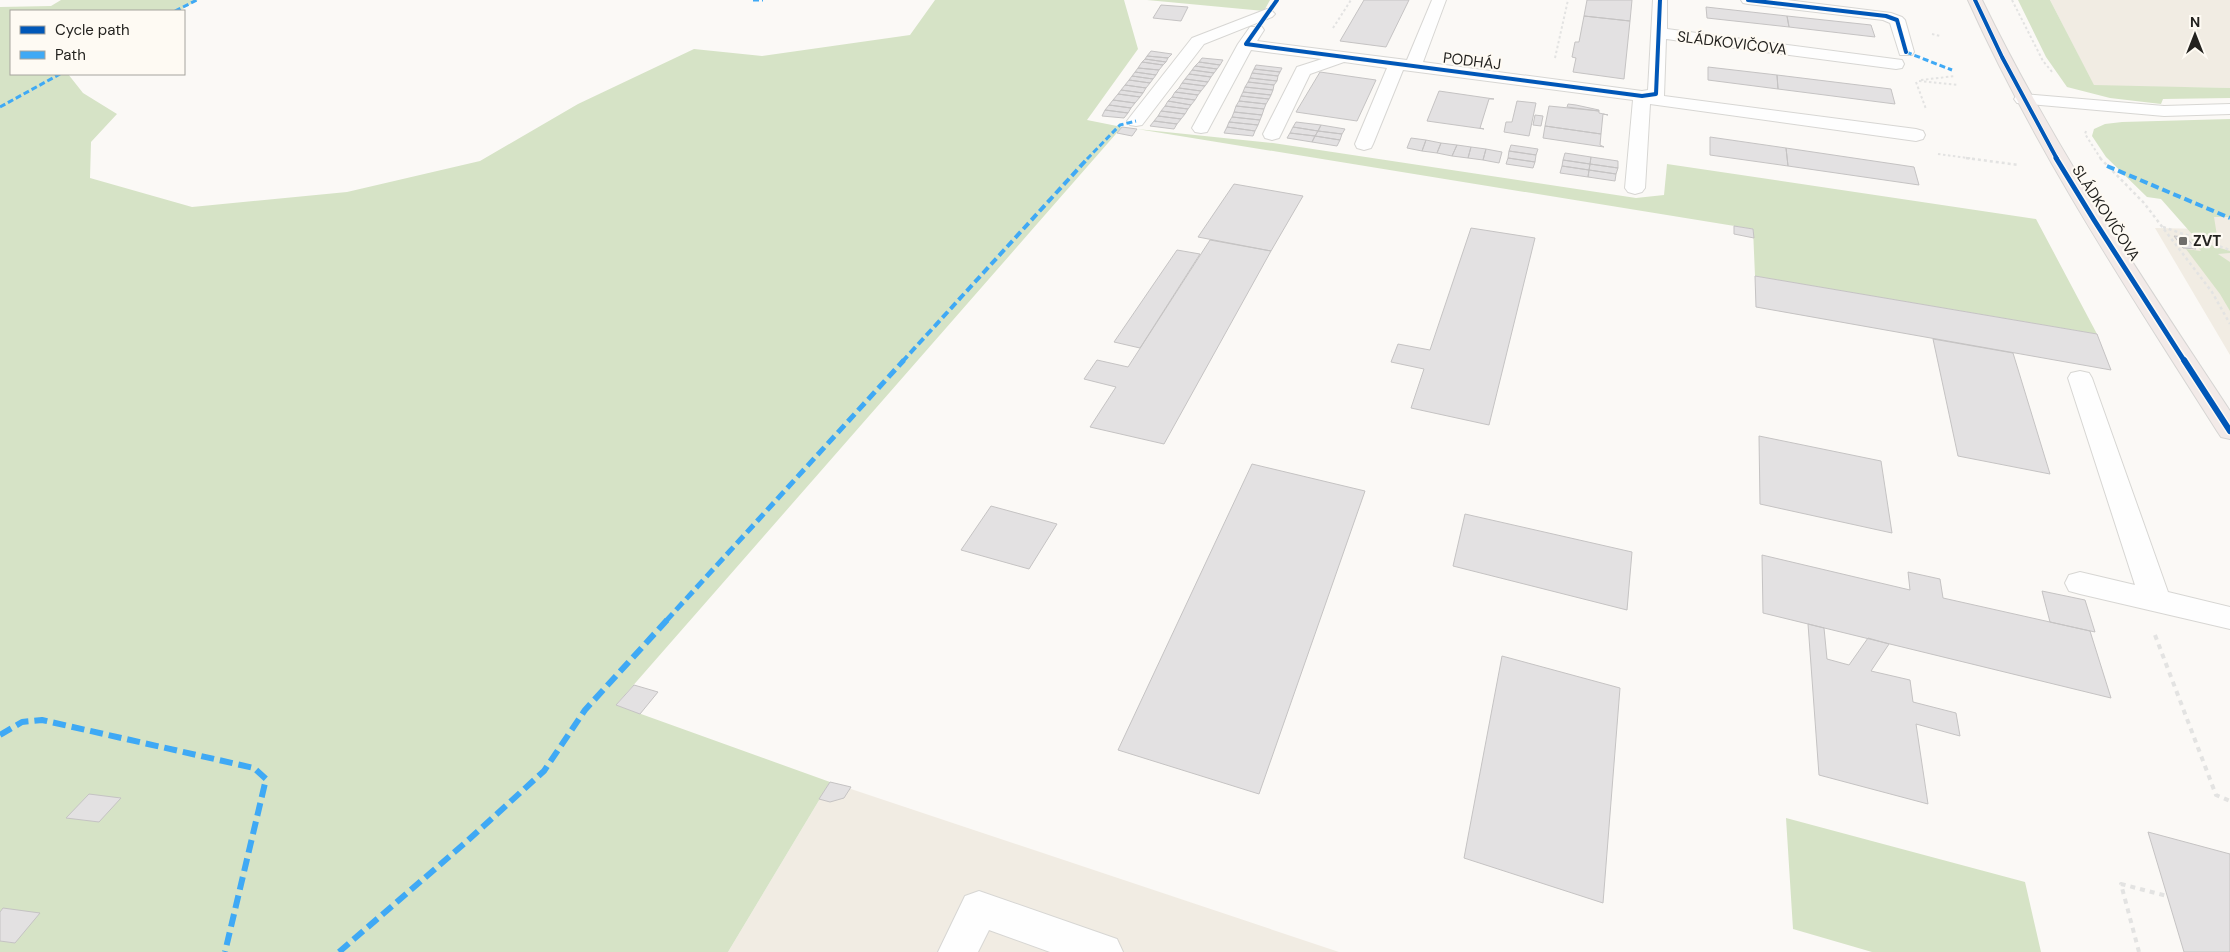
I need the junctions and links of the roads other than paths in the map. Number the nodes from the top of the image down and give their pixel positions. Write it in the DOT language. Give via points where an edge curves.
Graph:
graph roads {
  1 [pos="1439,0"];
  2 [pos="1660,0"];
  3 [pos="1748,0"];
  4 [pos="1975,0"];
  5 [pos="1272,7"];
  6 [pos="1658,33"];
  7 [pos="1246,44"];
  8 [pos="1344,57"];
  9 [pos="1405,65"];
  10 [pos="1642,97"];
  11 [pos="2023,99"];
  12 [pos="2230,109"];
  13 [pos="1136,121"];
  14 [pos="1201,128"];
  15 [pos="1272,134"];
  16 [pos="1916,135"];
  17 [pos="1364,144"];
  18 [pos="1635,188"];
  19 [pos="2080,378"];
  20 [pos="2230,431"];
  21 [pos="2080,583"];
  22 [pos="2148,599"];
  23 [pos="2228,622"];
  24 [pos="958,952"];
  25 [pos="1103,952"];
  1 -- 9 [label="street, PODHÁJ"];
  2 -- 6 [label="street"];
  3 -- 6 [label="street, SLÁDKOVIČOVA" via="1886,16 1897,20 1901,58"];
  4 -- 11 [label="main road, SLÁDKOVIČOVA"];
  5 -- 7 [label="street"];
  5 -- 13 [label="street" via="1198,41"];
  6 -- 10 [label="street" via="1656,94"];
  7 -- 8 [label="street, PODHÁJ"];
  7 -- 14 [label="street"];
  8 -- 9 [label="street, PODHÁJ"];
  8 -- 15 [label="street" via="1303,71"];
  9 -- 10 [label="street, PODHÁJ" via="1506,86 1550,84"];
  9 -- 17 [label="street"];
  10 -- 16 [label="street"];
  10 -- 18 [label="street"];
  11 -- 12 [label="street" via="2164,111"];
  11 -- 20 [label="main road, SLÁDKOVIČOVA" via="2065,173"];
  19 -- 22 [label="street"];
  21 -- 22 [label="street"];
  22 -- 23 [label="street"];
  24 -- 25 [label="street" via="978,909"];
}
